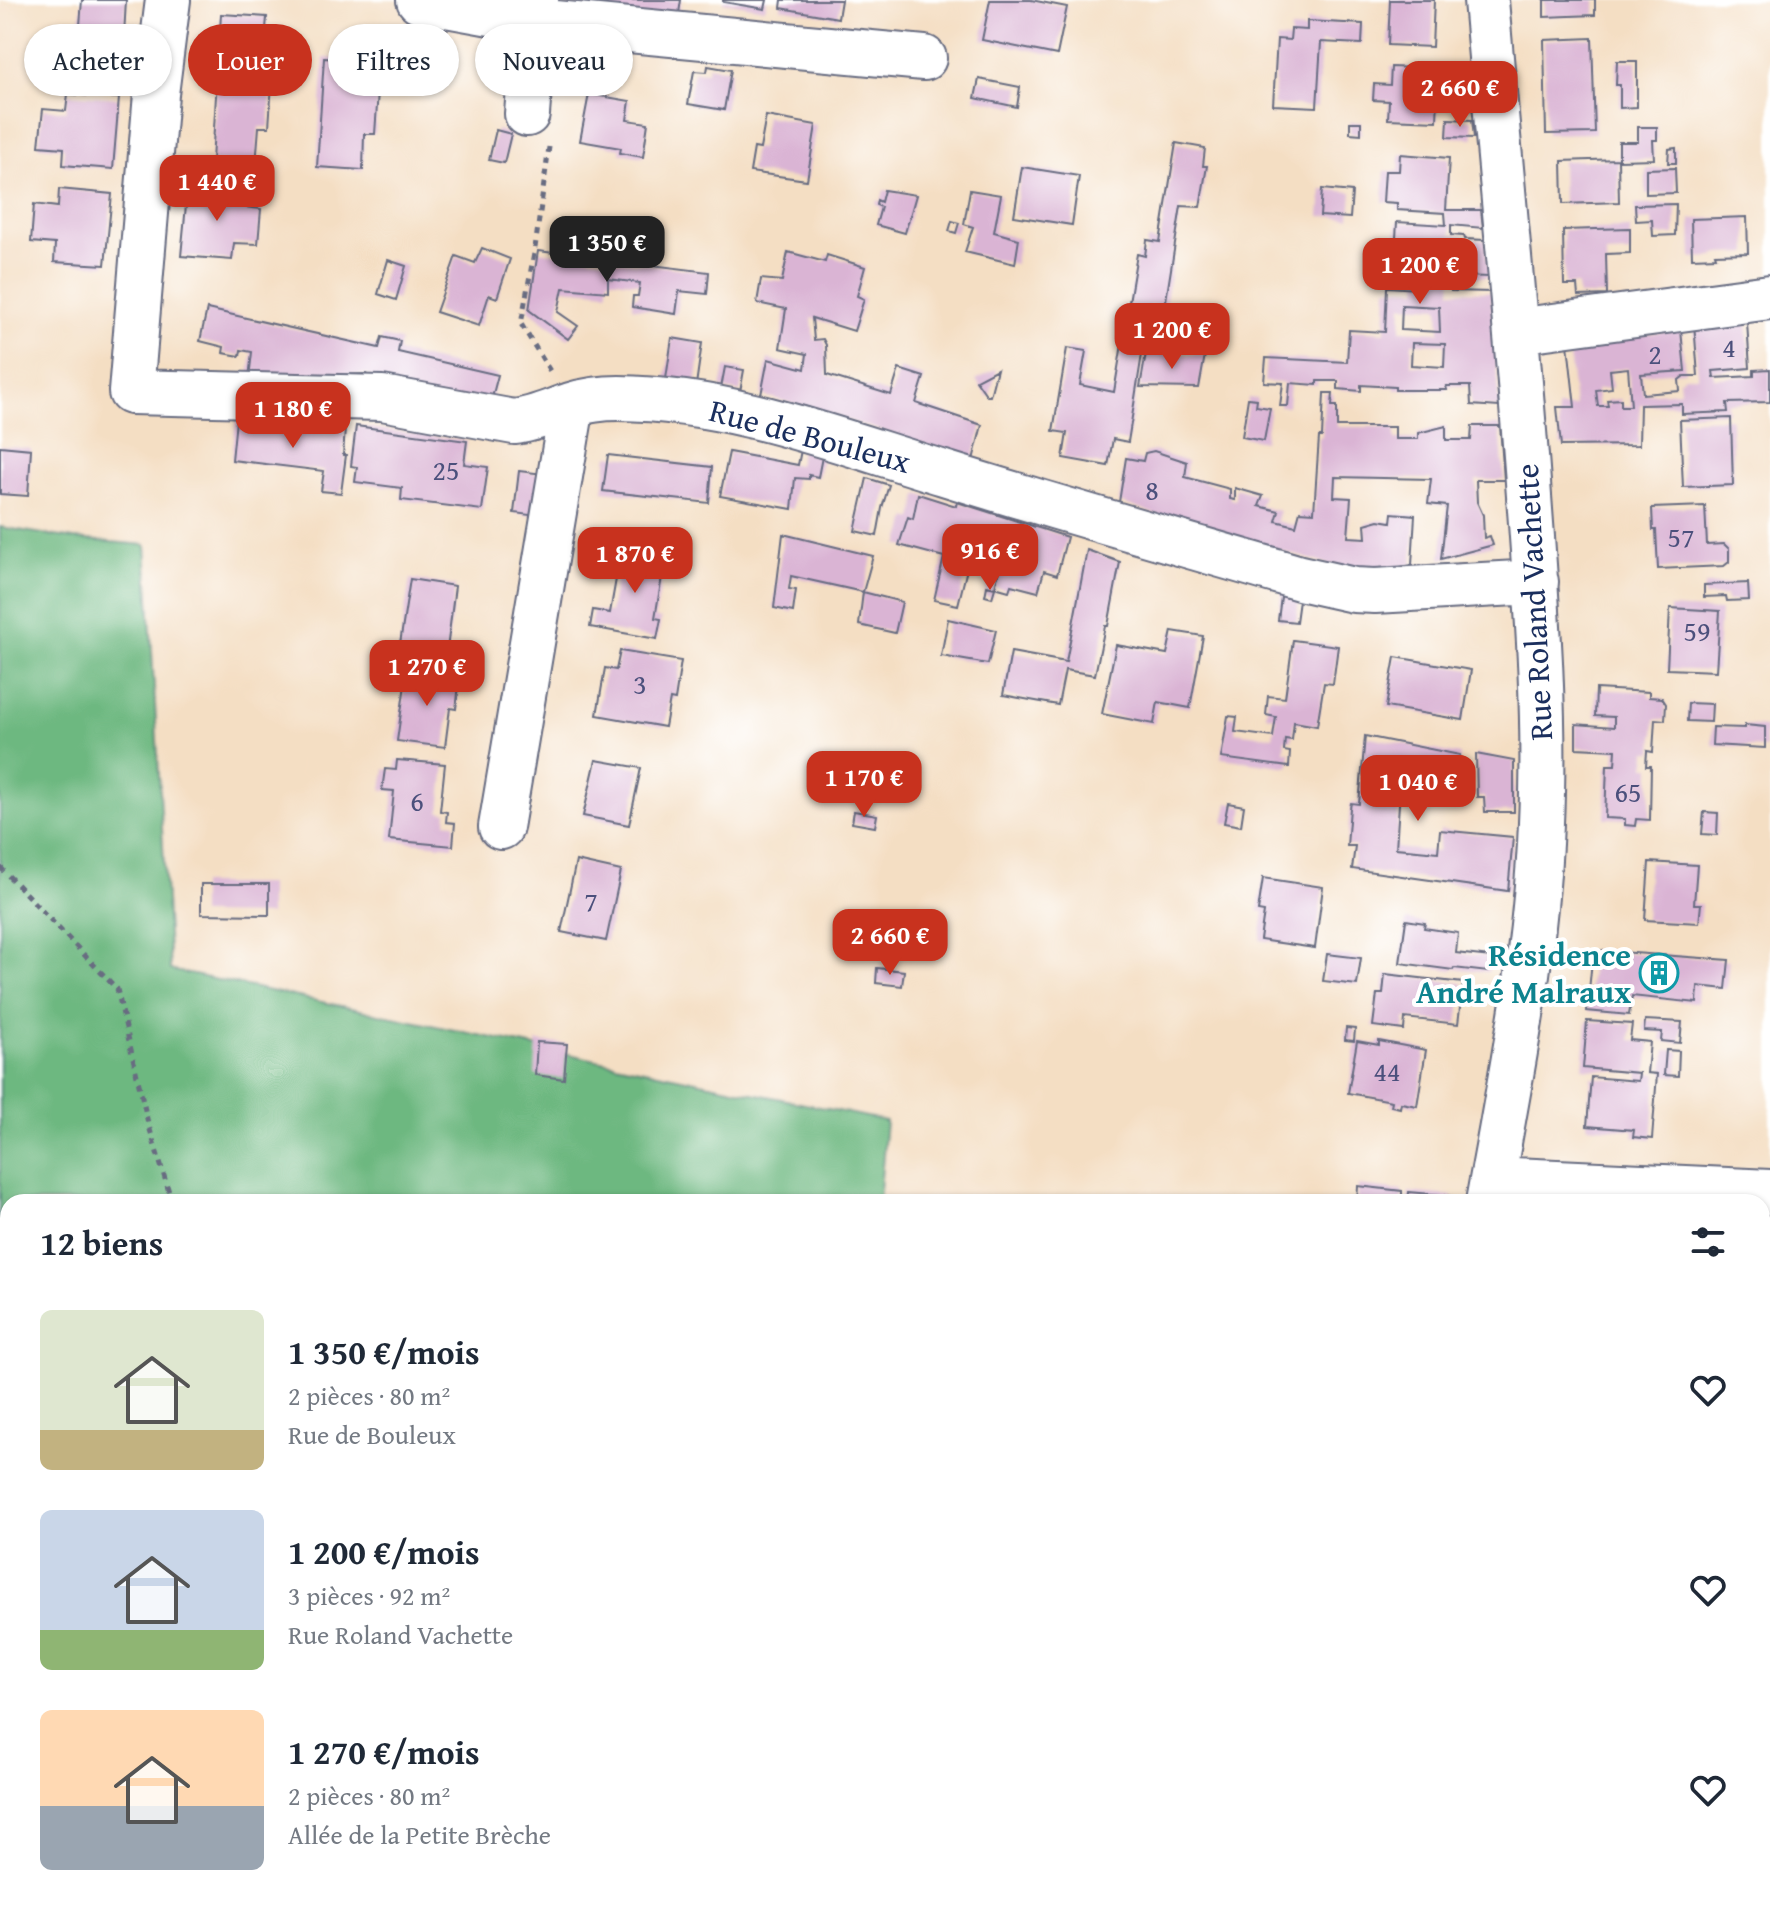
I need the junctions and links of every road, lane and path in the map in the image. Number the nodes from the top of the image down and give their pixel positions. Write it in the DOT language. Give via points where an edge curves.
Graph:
graph roads {
  1 [pos="168,0"];
  2 [pos="419,0"];
  3 [pos="1486,0"];
  4 [pos="535,10"];
  5 [pos="924,58"];
  6 [pos="538,129"];
  7 [pos="1770,297"];
  8 [pos="1516,331"];
  9 [pos="572,405"];
  10 [pos="1536,582"];
  11 [pos="501,827"];
  12 [pos="0,867"];
  13 [pos="1490,1191"];
  14 [pos="1770,1192"];
  15 [pos="170,1194"];
  1 -- 9 [label="street, Rue de Bouleux" via="131,392 382,398 514,422"];
  2 -- 4 [label="street"];
  3 -- 8 [label="street, Rue Roland Vachette"];
  4 -- 5 [label="street"];
  4 -- 6 [label="street"];
  6 -- 9 [label="path" via="535,248 521,324"];
  7 -- 8 [label="street"];
  8 -- 10 [label="street, Rue Roland Vachette"];
  9 -- 10 [label="street, Rue de Bouleux" via="621,398 743,412 1354,590"];
  9 -- 11 [label="street"];
  10 -- 13 [label="street, Rue Roland Vachette" via="1543,751 1539,859 1530,958"];
  12 -- 15 [label="path" via="117,989"];
  13 -- 14 [label="street"];
}
